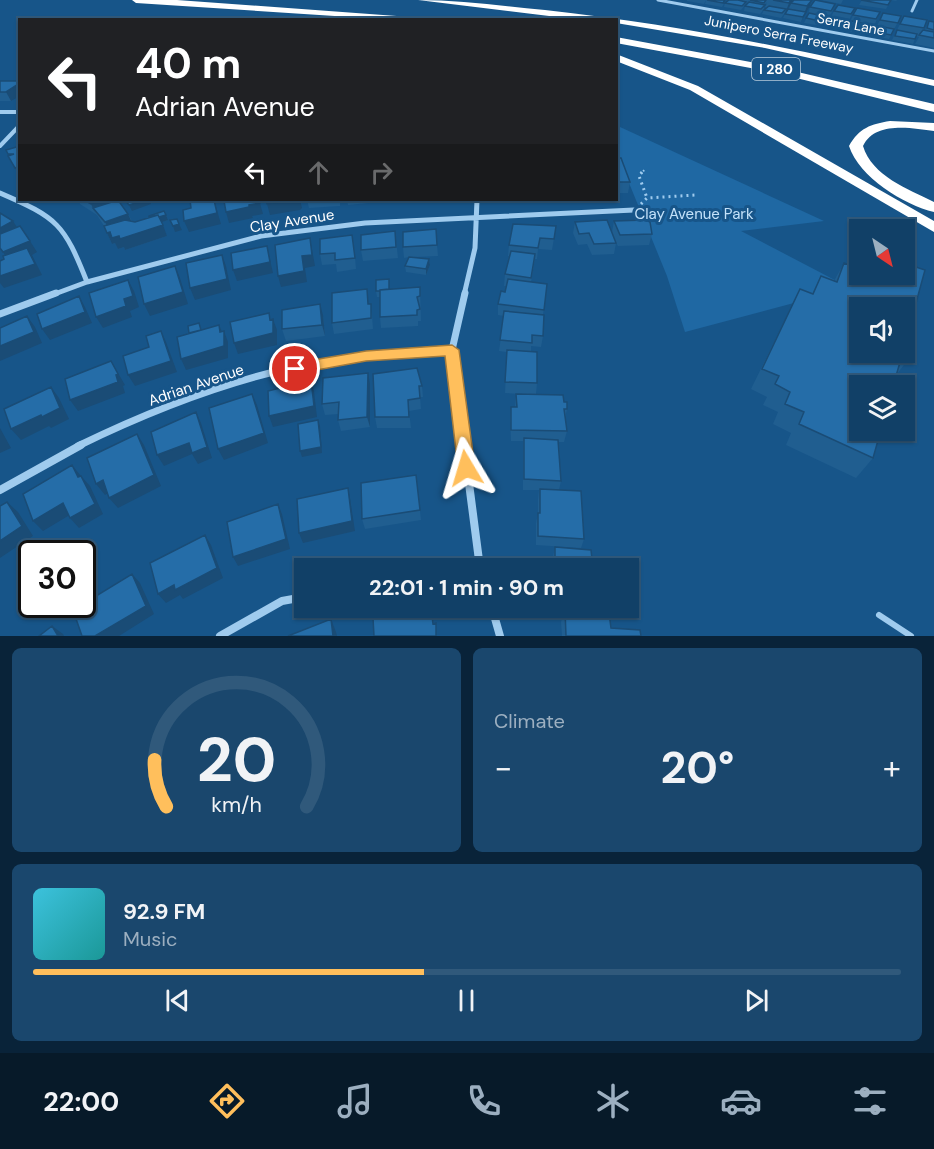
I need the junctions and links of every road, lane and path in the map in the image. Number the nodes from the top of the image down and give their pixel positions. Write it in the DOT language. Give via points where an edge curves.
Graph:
graph roads {
  1 [pos="136,0"];
  2 [pos="422,0"];
  3 [pos="658,0"];
  4 [pos="917,0"];
  5 [pos="912,11"];
  6 [pos="334,12"];
  7 [pos="372,18"];
  8 [pos="419,18"];
  9 [pos="598,18"];
  10 [pos="618,20"];
  11 [pos="618,40"];
  12 [pos="934,51"];
  13 [pos="618,58"];
  14 [pos="913,66"];
  15 [pos="934,83"];
  16 [pos="934,108"];
  17 [pos="0,112"];
  18 [pos="18,112"];
  19 [pos="18,127"];
  20 [pos="934,127"];
  21 [pos="0,146"];
  22 [pos="645,169"];
  23 [pos="0,193"];
  24 [pos="696,195"];
  25 [pos="647,198"];
  26 [pos="18,201"];
  27 [pos="19,201"];
  28 [pos="477,201"];
  29 [pos="934,208"];
  30 [pos="634,210"];
  31 [pos="475,218"];
  32 [pos="934,227"];
  33 [pos="87,282"];
  34 [pos="0,314"];
  35 [pos="452,350"];
  36 [pos="0,490"];
  37 [pos="478,558"];
  38 [pos="294,599"];
  39 [pos="879,615"];
  40 [pos="495,618"];
  41 [pos="220,636"];
  42 [pos="500,636"];
  43 [pos="911,636"];
  1 -- 6 [label="highway"];
  2 -- 9 [label="highway, Junipero Serra Freeway / I 280"];
  3 -- 12 [label="street, Serra Lane"];
  4 -- 5 [label="street"];
  6 -- 7 [label="highway"];
  6 -- 8 [label="highway"];
  10 -- 14 [label="highway" via="763,38"];
  10 -- 15 [label="highway, Junipero Serra Freeway / I 280" via="774,47"];
  11 -- 16 [label="highway, I 280" via="772,69"];
  13 -- 32 [label="highway" via="665,74 702,93"];
  17 -- 18 [label="street"];
  19 -- 21 [label="street"];
  20 -- 29 [label="highway" via="901,124 879,128 862,136 856,146 861,159 874,173"];
  22 -- 25 [label="path" via="639,176"];
  23 -- 26 [label="street"];
  24 -- 25 [label="path"];
  25 -- 30 [label="path"];
  27 -- 33 [label="street" via="58,223"];
  28 -- 31 [label="street"];
  30 -- 31 [label="street, Clay Avenue"];
  31 -- 33 [label="street, Clay Avenue" via="365,223 261,236"];
  31 -- 35 [label="street" via="475,248"];
  33 -- 34 [label="street, Clay Avenue"];
  35 -- 36 [label="street, Adrian Avenue" via="366,356 272,373 135,420"];
  35 -- 37 [label="street"];
  38 -- 41 [label="street"];
  39 -- 43 [label="lane"];
  40 -- 42 [label="street"];
}
